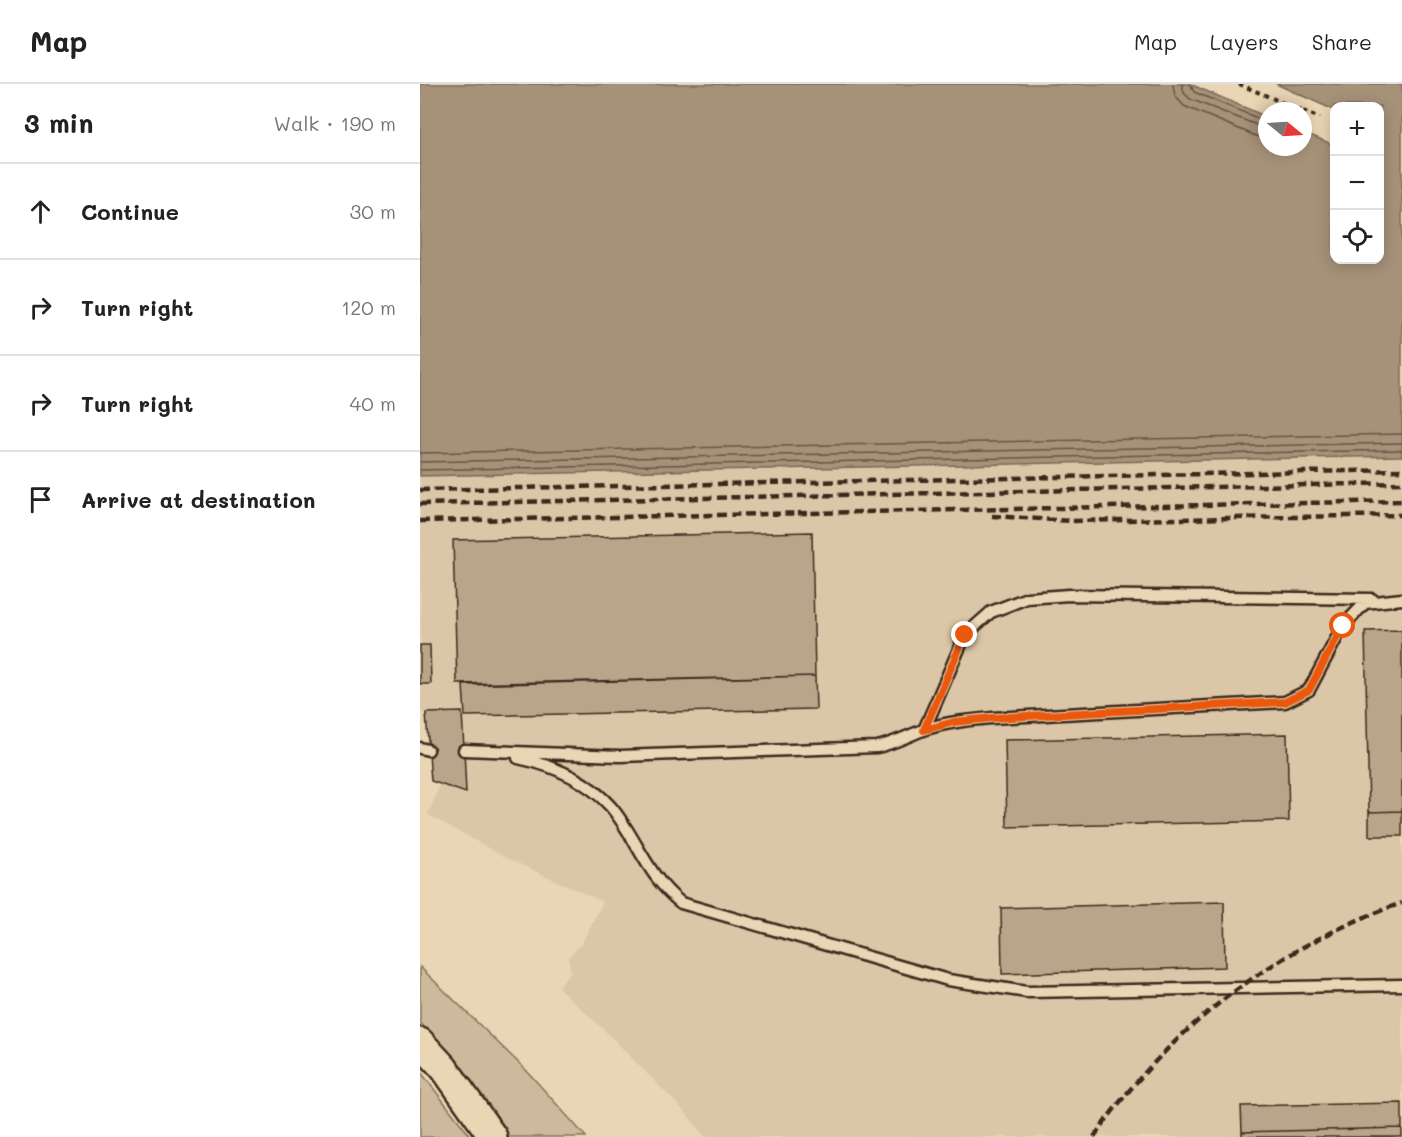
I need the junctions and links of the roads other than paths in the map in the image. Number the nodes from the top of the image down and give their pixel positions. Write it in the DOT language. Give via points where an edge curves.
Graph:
graph roads {
  1 [pos="1390,599"];
  2 [pos="1402,599"];
  3 [pos="924,730"];
  4 [pos="464,750"];
  5 [pos="489,751"];
  6 [pos="1402,985"];
  7 [pos="420,1042"];
  8 [pos="493,1137"];
  1 -- 2 [label="lane"];
  1 -- 3 [label="lane" via="1365,603 1343,626 1309,690 1285,702 992,718"];
  1 -- 3 [label="lane" via="1069,595 1027,598 991,612 965,635"];
  3 -- 5 [label="lane" via="877,747 620,756"];
  4 -- 5 [label="lane"];
  5 -- 6 [label="lane" via="538,762 584,783 611,807 662,888 681,903 948,980 1027,992"];
  7 -- 8 [label="street" via="444,1068"];
}
